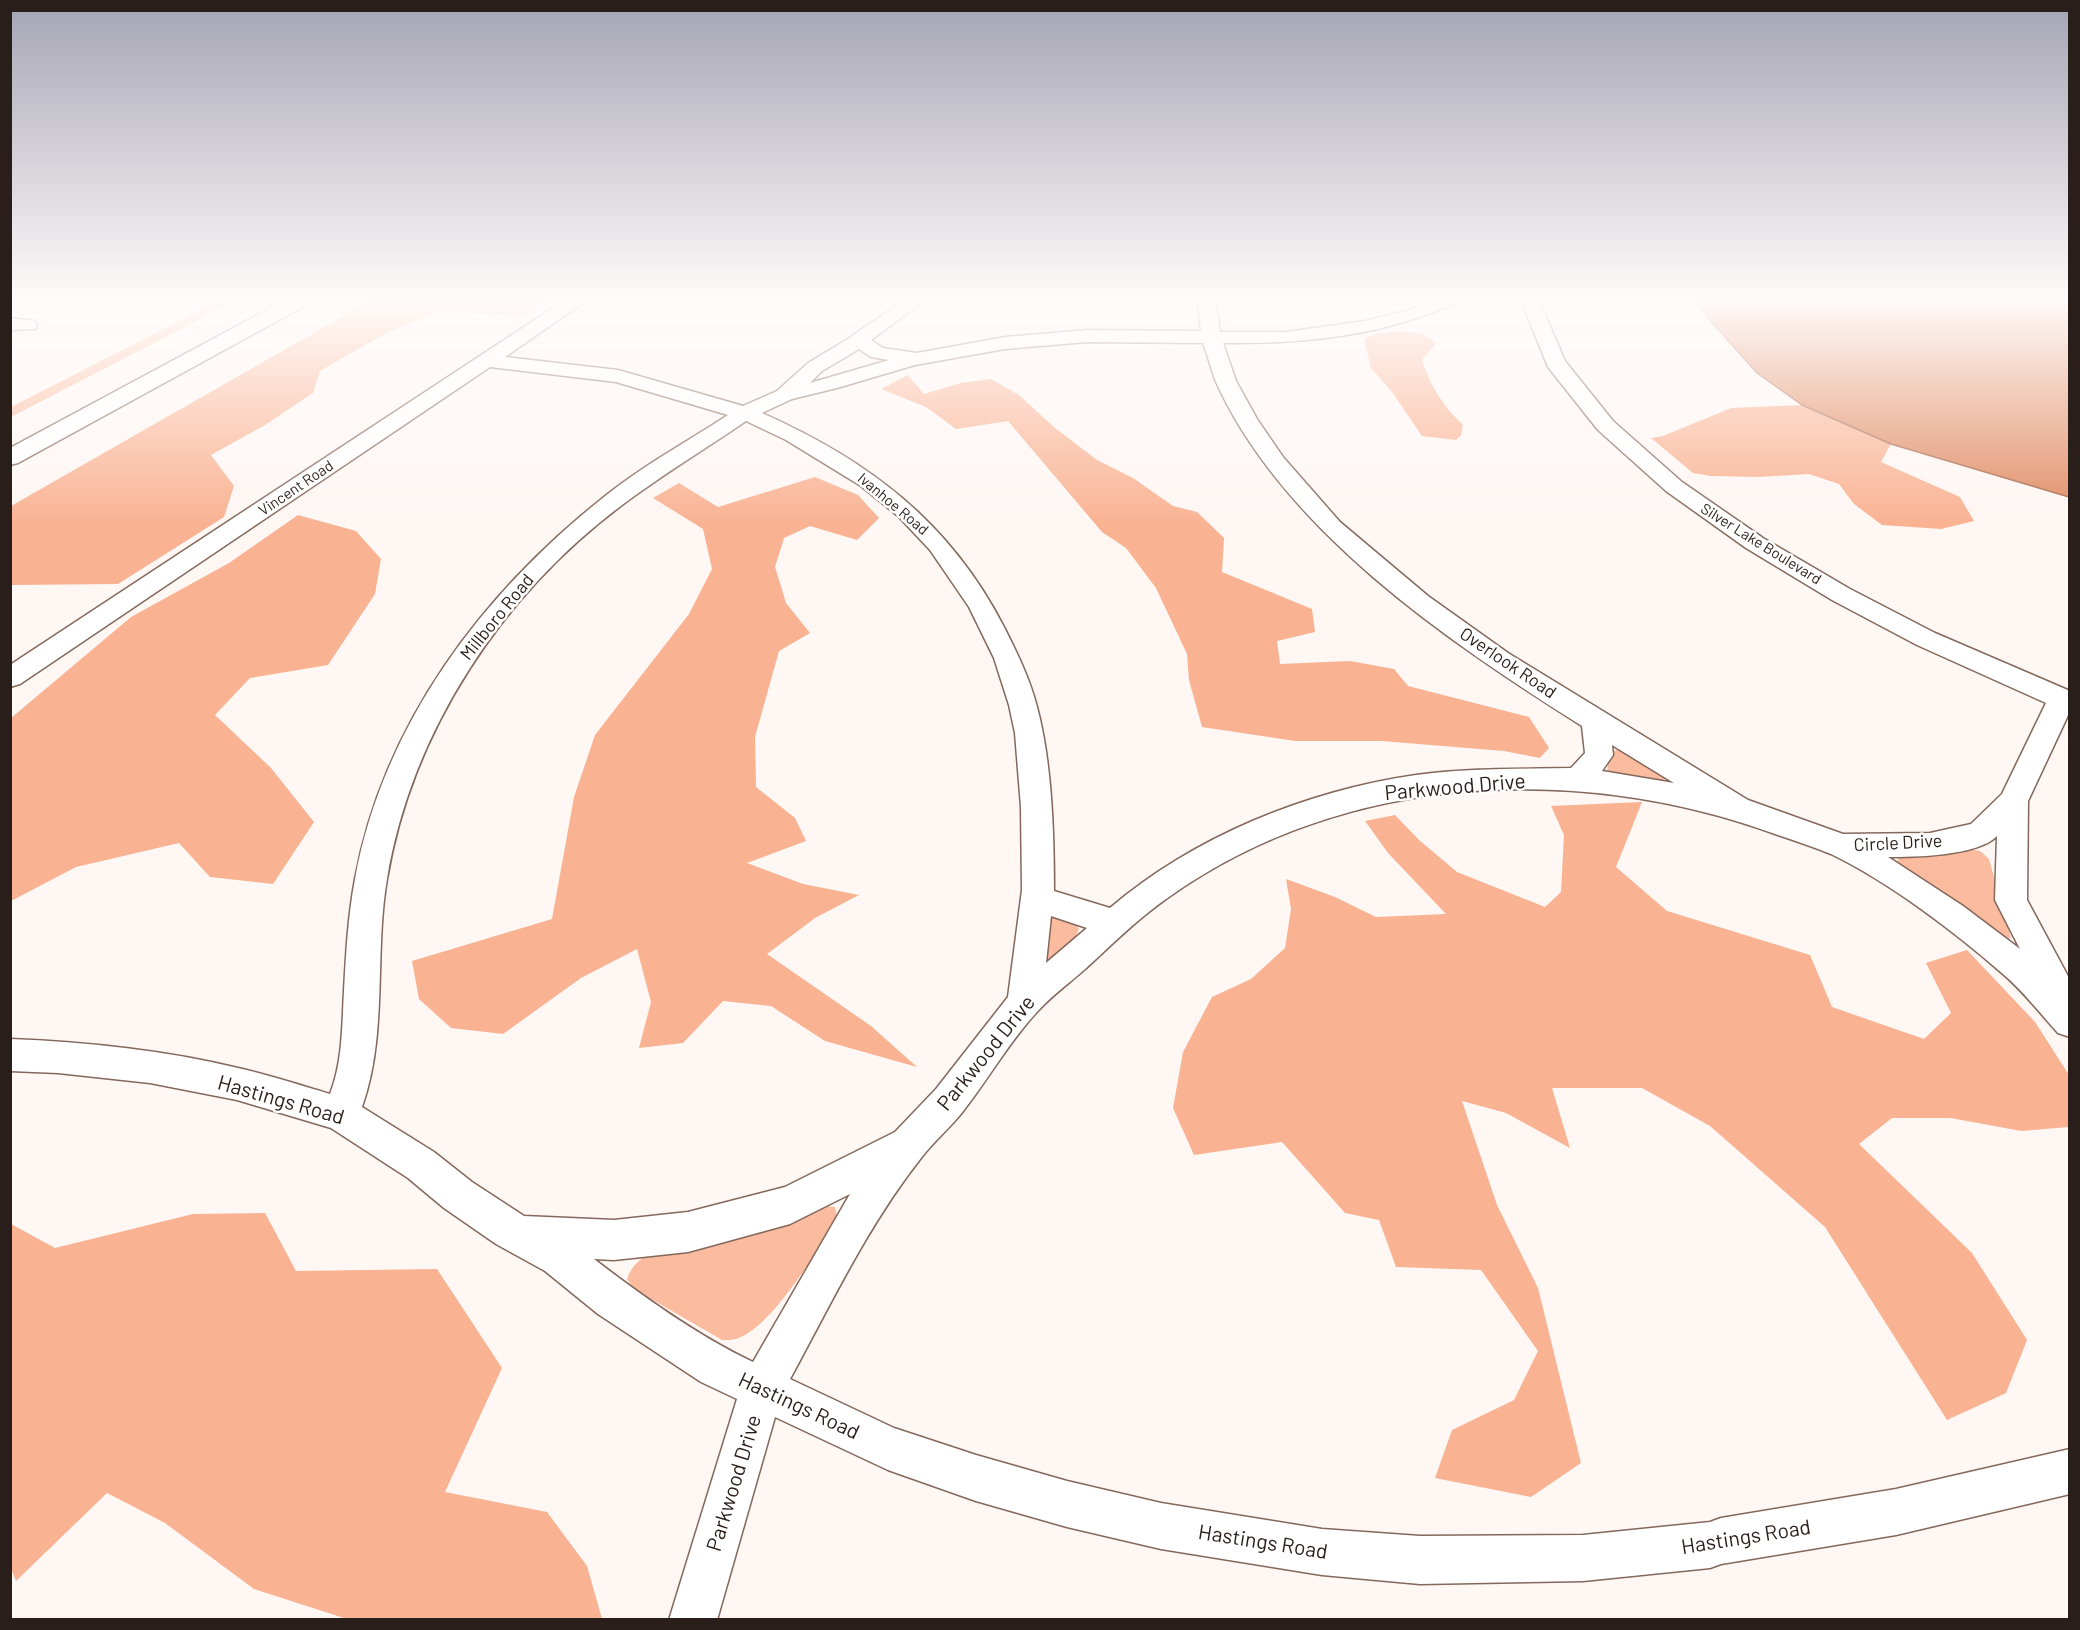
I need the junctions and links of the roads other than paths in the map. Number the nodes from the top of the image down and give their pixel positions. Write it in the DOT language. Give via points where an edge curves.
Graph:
graph roads {
  1 [pos="126,374"];
  2 [pos="165,374"];
  3 [pos="468,374"];
  4 [pos="601,374"];
  5 [pos="807,374"];
  6 [pos="864,374"];
  7 [pos="1224,374"];
  8 [pos="1565,374"];
  9 [pos="784,395"];
  10 [pos="745,413"];
  11 [pos="10,436"];
  12 [pos="10,458"];
  13 [pos="10,678"];
  14 [pos="2065,700"];
  15 [pos="1596,721"];
  16 [pos="1579,779"];
  17 [pos="2013,801"];
  18 [pos="1737,808"];
  19 [pos="1842,846"];
  20 [pos="1036,899"];
  21 [pos="1115,923"];
  22 [pos="1024,1002"];
  23 [pos="2070,1013"];
  24 [pos="2070,1022"];
  25 [pos="10,1055"];
  26 [pos="341,1114"];
  27 [pos="908,1145"];
  28 [pos="518,1234"];
  29 [pos="762,1390"];
  30 [pos="2070,1471"];
  31 [pos="693,1620"];
  1 -- 11 [label="highway"];
  2 -- 12 [label="highway"];
  3 -- 13 [label="street, Vincent Road"];
  4 -- 10 [label="street, Ivanhoe Road"];
  5 -- 9 [label="street, Millboro Road"];
  6 -- 9 [label="street"];
  7 -- 15 [label="street, Overlook Road" via="1246,419 1275,461 1332,527 1419,602 1498,659"];
  8 -- 14 [label="street, Silver Lake Boulevard" via="1616,435 1704,509 1869,609"];
  9 -- 10 [label="street, Millboro Road"];
  10 -- 20 [label="street, Ivanhoe Road" via="841,462 897,504 939,545 981,606 1007,658 1029,733 1036,807"];
  10 -- 26 [label="street, Millboro Road" via="614,500 564,542 506,602 462,658 431,709 393,795 371,878 363,934 359,1051"];
  14 -- 17 [label="street, Circle Drive"];
  15 -- 16 [label="street" via="1599,755"];
  15 -- 18 [label="street, Overlook Road"];
  16 -- 18 [label="street, Parkwood Drive" via="1643,787"];
  16 -- 21 [label="street, Parkwood Drive" via="1418,786 1316,809 1205,858"];
  17 -- 19 [label="street, Circle Drive" via="1980,834 1930,844"];
  17 -- 23 [label="street, Circle Drive" via="2011,900"];
  18 -- 19 [label="street, Overlook Road"];
  19 -- 24 [label="street, Overlook Road" via="1893,875 2017,966"];
  20 -- 21 [label="street"];
  20 -- 22 [label="street, Ivanhoe Road"];
  21 -- 22 [label="street, Parkwood Drive"];
  22 -- 27 [label="street, Parkwood Drive" via="949,1101"];
  25 -- 26 [label="street, Hastings Road" via="150,1067 237,1084"];
  26 -- 28 [label="street, Hastings Road"];
  27 -- 28 [label="street, Hastings Road" via="790,1205 688,1232 614,1240"];
  27 -- 29 [label="street, Parkwood Drive" via="854,1222"];
  28 -- 29 [label="street, Hastings Road" via="559,1257 613,1299 716,1367"];
  29 -- 30 [label="street, Hastings Road" via="888,1448 1067,1504 1161,1526 1299,1548 1420,1560 1583,1558 1710,1545 1951,1500"];
  29 -- 31 [label="street, Parkwood Drive"];
}
